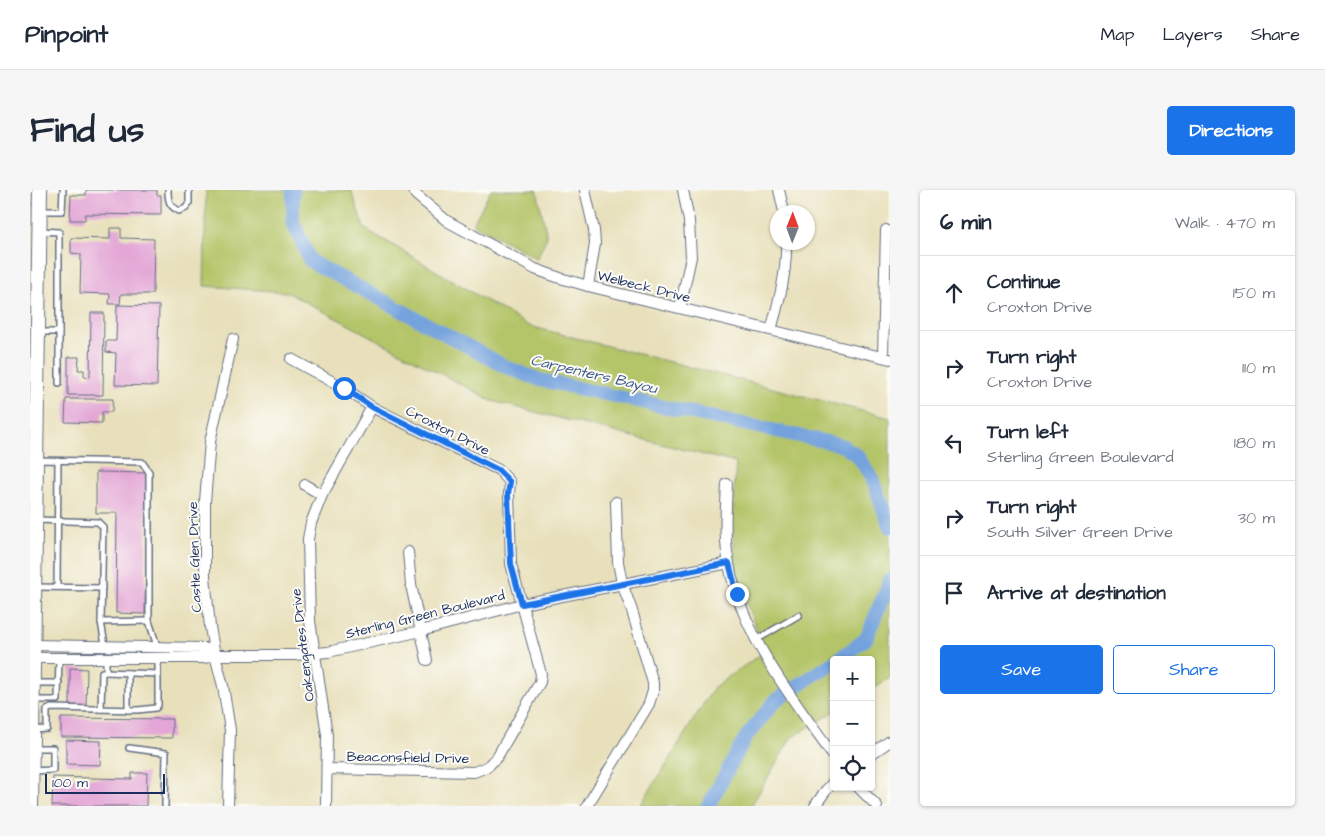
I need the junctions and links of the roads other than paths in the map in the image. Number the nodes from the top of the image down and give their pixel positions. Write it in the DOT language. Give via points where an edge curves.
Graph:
graph roads {
  1 [pos="40,190"];
  2 [pos="63,190"];
  3 [pos="168,190"];
  4 [pos="189,190"];
  5 [pos="413,190"];
  6 [pos="585,190"];
  7 [pos="682,190"];
  8 [pos="779,190"];
  9 [pos="782,205"];
  10 [pos="39,211"];
  11 [pos="886,230"];
  12 [pos="39,231"];
  13 [pos="786,250"];
  14 [pos="588,286"];
  15 [pos="680,308"];
  16 [pos="771,330"];
  17 [pos="38,332"];
  18 [pos="59,332"];
  19 [pos="233,339"];
  20 [pos="291,358"];
  21 [pos="887,358"];
  22 [pos="60,383"];
  23 [pos="372,407"];
  24 [pos="36,460"];
  25 [pos="58,461"];
  26 [pos="727,484"];
  27 [pos="305,485"];
  28 [pos="322,495"];
  29 [pos="616,502"];
  30 [pos="36,520"];
  31 [pos="57,521"];
  32 [pos="408,552"];
  33 [pos="729,563"];
  34 [pos="622,583"];
  35 [pos="34,587"];
  36 [pos="57,588"];
  37 [pos="102,588"];
  38 [pos="522,604"];
  39 [pos="798,615"];
  40 [pos="101,622"];
  41 [pos="149,622"];
  42 [pos="421,631"];
  43 [pos="756,640"];
  44 [pos="104,645"];
  45 [pos="156,646"];
  46 [pos="34,651"];
  47 [pos="316,653"];
  48 [pos="215,655"];
  49 [pos="59,658"];
  50 [pos="106,658"];
  51 [pos="158,658"];
  52 [pos="427,660"];
  53 [pos="106,672"];
  54 [pos="128,673"];
  55 [pos="158,674"];
  56 [pos="33,683"];
  57 [pos="59,683"];
  58 [pos="33,700"];
  59 [pos="101,709"];
  60 [pos="128,710"];
  61 [pos="32,730"];
  62 [pos="890,741"];
  63 [pos="32,748"];
  64 [pos="129,748"];
  65 [pos="830,751"];
  66 [pos="875,751"];
  67 [pos="327,769"];
  68 [pos="32,771"];
  69 [pos="830,786"];
  70 [pos="862,791"];
  71 [pos="31,806"];
  72 [pos="165,806"];
  73 [pos="228,806"];
  74 [pos="326,806"];
  75 [pos="587,806"];
  76 [pos="816,806"];
  77 [pos="876,806"];
  1 -- 10 [label="main road"];
  2 -- 10 [label="lane" via="62,211"];
  3 -- 4 [label="lane" via="168,202 179,210 189,203"];
  5 -- 14 [label="street, Welbeck Drive" via="447,221 463,230 535,269"];
  6 -- 14 [label="street" via="595,244"];
  7 -- 15 [label="street" via="689,221 691,257"];
  8 -- 9 [label="street"];
  10 -- 12 [label="main road"];
  11 -- 21 [label="street"];
  12 -- 17 [label="main road"];
  12 -- 18 [label="lane" via="59,232"];
  13 -- 16 [label="street" via="786,267"];
  14 -- 15 [label="street, Welbeck Drive"];
  15 -- 16 [label="street, Welbeck Drive"];
  16 -- 21 [label="street, Welbeck Drive"];
  17 -- 18 [label="lane"];
  17 -- 24 [label="main road"];
  18 -- 22 [label="lane"];
  19 -- 48 [label="street, Castle Glen Drive" via="210,442 205,491 205,576"];
  20 -- 23 [label="street, Croxton Drive"];
  23 -- 28 [label="street, Oakengates Drive"];
  23 -- 38 [label="street, Croxton Drive" via="498,470 510,482 511,564"];
  24 -- 25 [label="lane"];
  24 -- 30 [label="main road"];
  25 -- 31 [label="lane"];
  25 -- 41 [label="lane" via="142,462 149,472"];
  26 -- 33 [label="street" via="725,526"];
  27 -- 28 [label="street"];
  28 -- 47 [label="street, Oakengates Drive" via="311,523 307,554 310,621"];
  29 -- 34 [label="street"];
  30 -- 31 [label="lane"];
  30 -- 35 [label="main road"];
  31 -- 36 [label="lane"];
  31 -- 37 [label="lane" via="98,522 103,527"];
  32 -- 42 [label="street"];
  33 -- 34 [label="street, Sterling Green Boulevard"];
  33 -- 43 [label="street" via="737,594"];
  34 -- 38 [label="street, Sterling Green Boulevard"];
  34 -- 75 [label="street" via="649,668 653,691 649,704"];
  35 -- 36 [label="lane"];
  35 -- 46 [label="main road"];
  36 -- 37 [label="lane"];
  37 -- 40 [label="lane"];
  38 -- 42 [label="street, Sterling Green Boulevard"];
  38 -- 67 [label="street, Beaconsfield Drive" via="541,674 540,682 498,757 487,767 474,772"];
  39 -- 43 [label="lane"];
  40 -- 41 [label="lane"];
  40 -- 44 [label="lane"];
  41 -- 45 [label="lane"];
  42 -- 47 [label="street, Sterling Green Boulevard"];
  42 -- 52 [label="street"];
  43 -- 65 [label="street"];
  44 -- 45 [label="street, Sterling Green Boulevard"];
  44 -- 46 [label="street, Sterling Green Boulevard"];
  45 -- 48 [label="street, Sterling Green Boulevard" via="204,648"];
  45 -- 51 [label="street"];
  46 -- 49 [label="street, Sterling Green Boulevard"];
  46 -- 56 [label="main road"];
  47 -- 48 [label="street, Sterling Green Boulevard"];
  47 -- 67 [label="street, Oakengates Drive" via="328,736"];
  48 -- 51 [label="street, Sterling Green Boulevard"];
  48 -- 73 [label="street, Castle Glen Drive" via="230,730"];
  49 -- 50 [label="street, Sterling Green Boulevard"];
  49 -- 57 [label="lane"];
  50 -- 51 [label="street, Sterling Green Boulevard"];
  50 -- 53 [label="lane"];
  51 -- 55 [label="lane"];
  53 -- 54 [label="lane"];
  53 -- 59 [label="lane" via="102,672"];
  54 -- 55 [label="lane"];
  54 -- 60 [label="lane"];
  55 -- 60 [label="lane" via="156,708"];
  56 -- 57 [label="lane"];
  56 -- 58 [label="main road"];
  57 -- 58 [label="lane" via="58,700"];
  58 -- 61 [label="main road"];
  59 -- 60 [label="lane"];
  59 -- 61 [label="lane" via="47,710 47,729"];
  61 -- 63 [label="main road"];
  62 -- 66 [label="street"];
  63 -- 68 [label="main road"];
  63 -- 68 [label="lane" via="53,748 53,770"];
  64 -- 72 [label="lane" via="166,754"];
  67 -- 74 [label="street, Oakengates Drive"];
  68 -- 71 [label="main road"];
  69 -- 76 [label="street"];
  70 -- 77 [label="street"];
}
